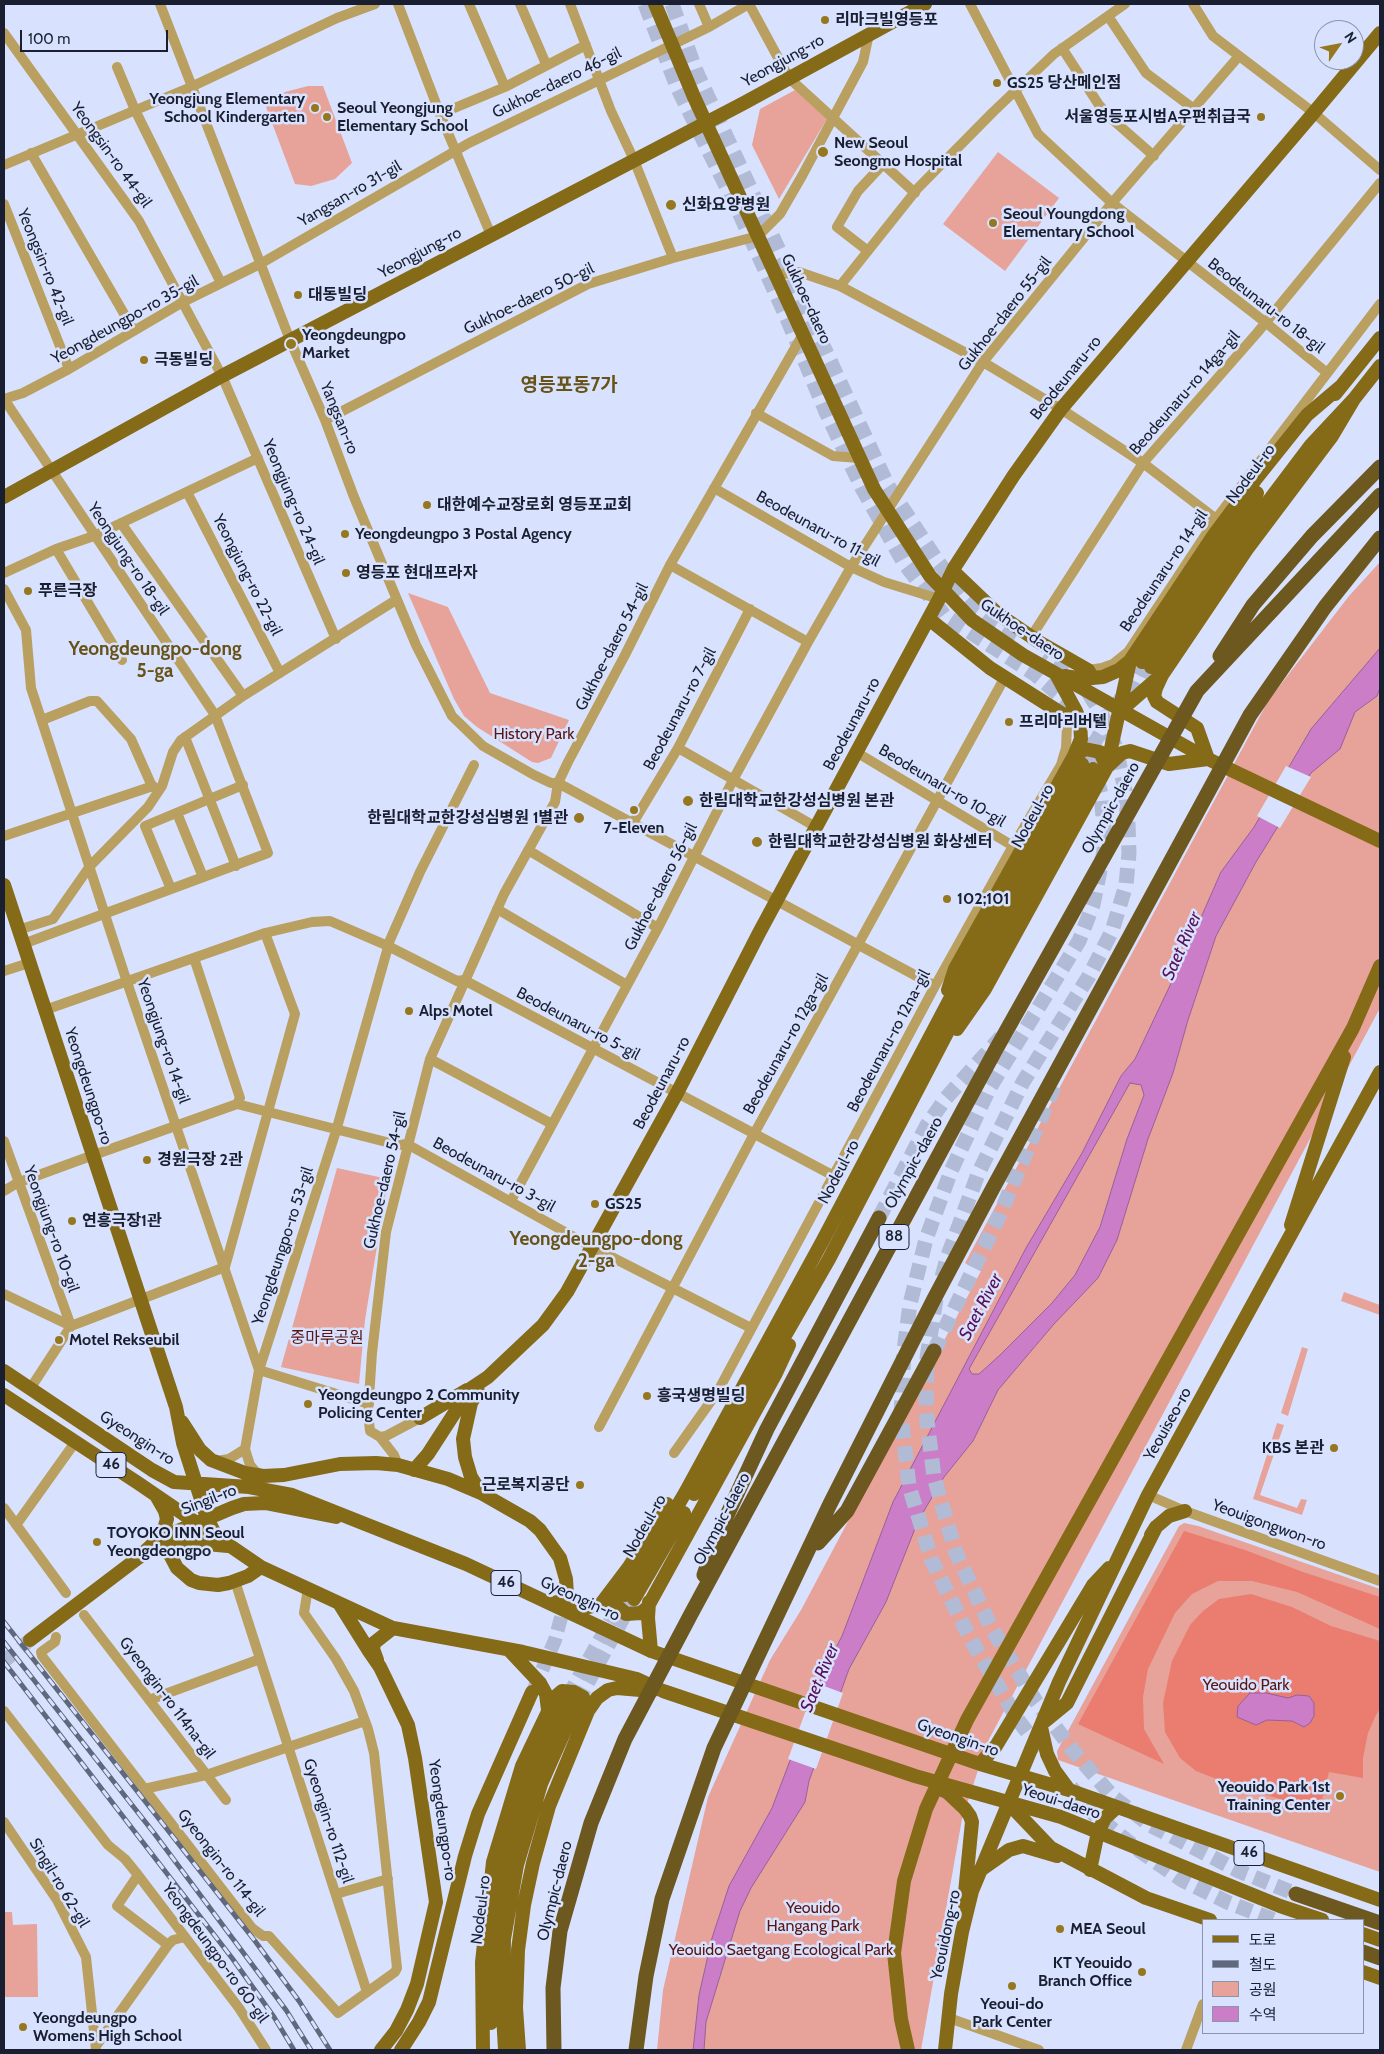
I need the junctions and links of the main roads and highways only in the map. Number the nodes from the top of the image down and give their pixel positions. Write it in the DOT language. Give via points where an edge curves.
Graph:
graph roads {
  1 [pos="655,4"];
  2 [pos="925,4"];
  3 [pos="1380,33"];
  4 [pos="706,122"];
  5 [pos="1380,338"];
  6 [pos="1380,366"];
  7 [pos="1380,467"];
  8 [pos="1380,495"];
  9 [pos="4,497"];
  10 [pos="1380,538"];
  11 [pos="953,571"];
  12 [pos="941,596"];
  13 [pos="929,619"];
  14 [pos="1146,666"];
  15 [pos="1089,672"];
  16 [pos="1056,675"];
  17 [pos="1197,691"];
  18 [pos="1120,711"];
  19 [pos="1067,714"];
  20 [pos="1208,759"];
  21 [pos="1089,764"];
  22 [pos="1380,841"];
  23 [pos="4,885"];
  24 [pos="1380,966"];
  25 [pos="1353,1028"];
  26 [pos="1380,1072"];
  27 [pos="880,1218"];
  28 [pos="1281,1256"];
  29 [pos="828,1259"];
  30 [pos="934,1351"];
  31 [pos="4,1371"];
  32 [pos="488,1377"];
  33 [pos="470,1389"];
  34 [pos="4,1395"];
  35 [pos="180,1419"];
  36 [pos="437,1439"];
  37 [pos="200,1450"];
  38 [pos="414,1470"];
  39 [pos="197,1484"];
  40 [pos="249,1487"];
  41 [pos="481,1493"];
  42 [pos="155,1494"];
  43 [pos="1186,1511"];
  44 [pos="202,1521"];
  45 [pos="359,1522"];
  46 [pos="1156,1527"];
  47 [pos="164,1543"];
  48 [pos="228,1546"];
  49 [pos="807,1555"];
  50 [pos="1118,1558"];
  51 [pos="261,1567"];
  52 [pos="625,1594"];
  53 [pos="567,1595"];
  54 [pos="538,1598"];
  55 [pos="650,1599"];
  56 [pos="338,1602"];
  57 [pos="691,1614"];
  58 [pos="393,1628"];
  59 [pos="30,1640"];
  60 [pos="509,1650"];
  61 [pos="651,1651"];
  62 [pos="378,1664"];
  63 [pos="1059,1682"];
  64 [pos="634,1684"];
  65 [pos="532,1692"];
  66 [pos="578,1702"];
  67 [pos="548,1710"];
  68 [pos="1042,1725"];
  69 [pos="980,1764"];
  70 [pos="915,1776"];
  71 [pos="1020,1777"];
  72 [pos="1069,1790"];
  73 [pos="1009,1804"];
  74 [pos="1118,1807"];
  75 [pos="1098,1832"];
  76 [pos="982,1869"];
  77 [pos="1090,1870"];
  78 [pos="1296,1894"];
  79 [pos="1380,1900"];
  80 [pos="436,1902"];
  81 [pos="1207,1919"];
  82 [pos="1319,1919"];
  83 [pos="1380,1922"];
  84 [pos="962,1932"];
  85 [pos="1364,1934"];
  86 [pos="1380,1940"];
  87 [pos="1364,1952"];
  88 [pos="441,1957"];
  89 [pos="1380,1958"];
  90 [pos="1364,1972"];
  91 [pos="1380,1978"];
  92 [pos="409,2044"];
  93 [pos="381,2050"];
  94 [pos="401,2050"];
  95 [pos="483,2050"];
  96 [pos="491,2050"];
  97 [pos="505,2050"];
  98 [pos="519,2050"];
  99 [pos="554,2050"];
  100 [pos="636,2050"];
  101 [pos="908,2050"];
  102 [pos="945,2050"];
  1 -- 4 [label="main road, Gukhoe-daero"];
  2 -- 4 [label="main road, Yeongjung-ro"];
  3 -- 11 [label="main road, Beodeunaru-ro" via="1060,409"];
  4 -- 9 [label="main road, Yeongjung-ro" via="222,376"];
  4 -- 12 [label="main road, Gukhoe-daero" via="859,458 887,511"];
  5 -- 14 [label="main road, Nodeul-ro" via="1253,498"];
  6 -- 14 [label="main road, Nodeul-ro" via="1354,400 1311,445"];
  7 -- 17 [label="highway" via="1312,536 1253,605"];
  8 -- 17 [label="highway, Olympic-daero / 88"];
  10 -- 49 [label="highway" via="1325,606 1250,715 934,1300"];
  11 -- 12 [label="main road, Beodeunaru-ro"];
  11 -- 15 [label="main road" via="998,614"];
  12 -- 13 [label="main road, Beodeunaru-ro"];
  12 -- 16 [label="main road, Gukhoe-daero"];
  13 -- 19 [label="main road" via="990,668"];
  13 -- 32 [label="main road, Beodeunaru-ro" via="636,1170 567,1292 544,1325"];
  14 -- 16 [label="main road" via="1119,670 1103,677 1082,679"];
  14 -- 18 [label="main road"];
  14 -- 18 [label="main road"];
  14 -- 20 [label="main road" via="1157,702 1197,728"];
  16 -- 18 [label="main road, Gukhoe-daero"];
  16 -- 21 [label="main road" via="1080,722 1081,739"];
  17 -- 57 [label="highway, Olympic-daero / 88" via="995,1051"];
  18 -- 20 [label="main road, Gukhoe-daero"];
  18 -- 21 [label="main road"];
  20 -- 21 [label="main road" via="1169,764 1130,751"];
  20 -- 22 [label="main road"];
  21 -- 29 [label="main road, Nodeul-ro"];
  21 -- 52 [label="main road, Nodeul-ro" via="934,1029 823,1240 748,1359 687,1471 629,1567"];
  23 -- 35 [label="main road, Yeongdeungpo-ro"];
  24 -- 25 [label="main road"];
  25 -- 28 [label="main road"];
  25 -- 101 [label="main road" via="967,1720 926,1809 904,1881 894,1952 901,2019"];
  26 -- 28 [label="main road, Yeouiseo-ro"];
  27 -- 57 [label="highway" via="768,1429 718,1537"];
  28 -- 50 [label="main road, Yeouiseo-ro" via="1148,1495"];
  29 -- 52 [label="main road, Nodeul-ro"];
  29 -- 55 [label="main road" via="775,1375"];
  30 -- 49 [label="highway" via="847,1511"];
  31 -- 39 [label="main road, Gyeongin-ro / 46" via="152,1470 174,1482"];
  32 -- 33 [label="main road, Beodeunaru-ro"];
  32 -- 41 [label="main road" via="471,1402 463,1439 471,1477"];
  33 -- 36 [label="main road, Beodeunaru-ro"];
  33 -- 36 [label="main road" via="420,1418 432,1420 437,1426"];
  34 -- 42 [label="main road, 46"];
  35 -- 37 [label="main road, Yeongdeungpo-ro"];
  35 -- 39 [label="main road, Yeongdeungpo-ro" via="183,1443"];
  36 -- 38 [label="main road, Beodeunaru-ro"];
  37 -- 38 [label="main road, Yeongdeungpo-ro" via="211,1460 263,1476 376,1462"];
  37 -- 40 [label="main road" via="209,1465"];
  38 -- 41 [label="main road, Yeongdeungpo-ro" via="448,1479"];
  39 -- 40 [label="main road, Gyeongin-ro / 46"];
  39 -- 44 [label="main road, Yeongdeungpo-ro"];
  40 -- 45 [label="main road, Gyeongin-ro / 46" via="292,1495"];
  41 -- 53 [label="main road, Yeongdeungpo-ro" via="530,1521 545,1536 560,1558"];
  42 -- 44 [label="main road, 46"];
  42 -- 47 [label="main road" via="167,1519"];
  43 -- 46 [label="main road" via="1169,1516"];
  44 -- 45 [label="main road, Singil-ro" via="244,1504 255,1503"];
  44 -- 47 [label="main road, Singil-ro"];
  44 -- 48 [label="main road, Yeongdeungpo-ro"];
  45 -- 54 [label="main road, Gyeongin-ro / 46" via="466,1564"];
  46 -- 63 [label="main road"];
  46 -- 68 [label="main road" via="1067,1703"];
  47 -- 48 [label="main road, Singil-ro"];
  47 -- 51 [label="main road" via="177,1568 191,1580 208,1585 235,1581"];
  47 -- 59 [label="main road, Singil-ro" via="138,1558"];
  48 -- 51 [label="main road"];
  49 -- 100 [label="highway" via="710,1758 662,1899 646,1976"];
  50 -- 63 [label="main road, Yeouiseo-ro"];
  50 -- 69 [label="main road" via="1093,1585 996,1746"];
  51 -- 56 [label="main road"];
  52 -- 54 [label="main road" via="585,1608"];
  52 -- 55 [label="main road" via="615,1604 626,1614 641,1613"];
  54 -- 61 [label="main road, Gyeongin-ro / 46"];
  55 -- 61 [label="main road"];
  56 -- 58 [label="main road"];
  56 -- 62 [label="main road, Yeongdeungpo-ro"];
  57 -- 99 [label="highway, Olympic-daero / 88" via="625,1740 591,1822 560,1931 554,1988"];
  58 -- 60 [label="main road"];
  58 -- 62 [label="main road" via="374,1643"];
  60 -- 64 [label="main road" via="571,1662"];
  60 -- 67 [label="main road" via="540,1683 546,1694"];
  61 -- 69 [label="main road, Gyeongin-ro / 46"];
  62 -- 80 [label="main road, Yeongdeungpo-ro" via="408,1725"];
  63 -- 68 [label="main road, Yeouiseo-ro"];
  64 -- 66 [label="main road"];
  64 -- 70 [label="main road"];
  65 -- 88 [label="main road, Yeongdeungpo-ro" via="478,1814"];
  66 -- 67 [label="main road" via="583,1697 574,1692 562,1692 555,1696"];
  66 -- 96 [label="main road, Nodeul-ro" via="531,1777 504,1862 494,1931"];
  66 -- 97 [label="main road, Nodeul-ro" via="541,1784 517,1865 504,1940"];
  66 -- 98 [label="main road" via="531,1872 518,1950 516,2008"];
  67 -- 95 [label="main road" via="522,1766 493,1862 482,1962"];
  68 -- 71 [label="main road, Yeouiseo-ro"];
  68 -- 72 [label="main road" via="1047,1754"];
  69 -- 71 [label="main road, Gyeongin-ro / 46"];
  70 -- 73 [label="main road"];
  70 -- 84 [label="main road" via="947,1792 970,1816 972,1824"];
  71 -- 72 [label="main road, Yeoui-daero / 46"];
  71 -- 73 [label="main road, Yeouiseo-ro"];
  72 -- 74 [label="main road, Yeoui-daero / 46"];
  73 -- 75 [label="main road, Yeoui-daero" via="1060,1817"];
  73 -- 76 [label="main road, Yeouidong-ro"];
  73 -- 77 [label="main road, Yeoui-daero" via="1051,1848"];
  74 -- 75 [label="main road" via="1105,1818"];
  74 -- 79 [label="main road, Yeoui-daero / 46"];
  75 -- 77 [label="main road"];
  75 -- 82 [label="main road, Yeoui-daero"];
  76 -- 77 [label="main road" via="1009,1850 1023,1846 1050,1853"];
  76 -- 84 [label="main road, Yeouidong-ro" via="972,1891"];
  77 -- 81 [label="main road, Yeoui-daero" via="1146,1898"];
  78 -- 83 [label="highway"];
  80 -- 88 [label="main road"];
  80 -- 93 [label="main road, Yeongdeungpo-ro" via="414,1993 400,2024"];
  84 -- 102 [label="main road, Yeouidong-ro"];
  85 -- 86 [label="main road"];
  87 -- 89 [label="highway"];
  88 -- 92 [label="main road, Yeongdeungpo-ro" via="429,2002"];
  90 -- 91 [label="main road"];
  92 -- 94 [label="main road, Yeongdeungpo-ro"];
}
